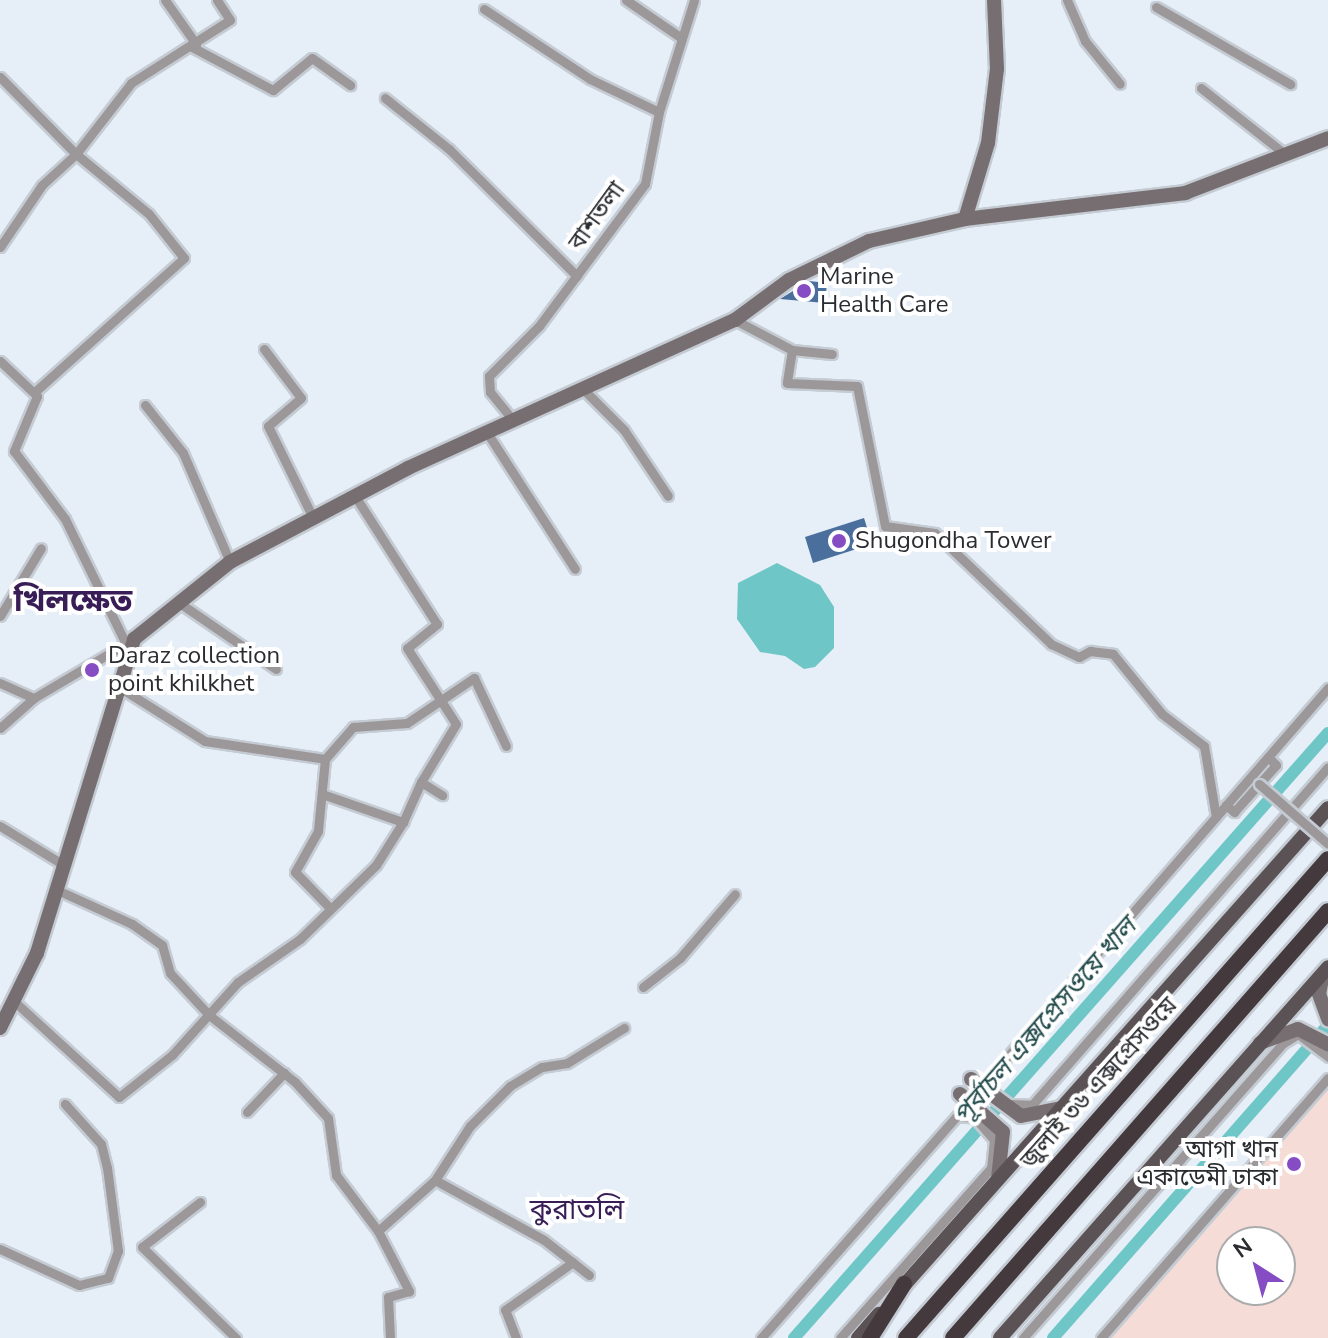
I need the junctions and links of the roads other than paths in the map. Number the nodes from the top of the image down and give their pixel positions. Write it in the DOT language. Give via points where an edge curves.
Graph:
graph roads {
  1 [pos="165,0"];
  2 [pos="217,0"];
  3 [pos="626,0"];
  4 [pos="694,0"];
  5 [pos="994,0"];
  6 [pos="1067,0"];
  7 [pos="1156,7"];
  8 [pos="484,9"];
  9 [pos="680,37"];
  10 [pos="194,45"];
  11 [pos="0,77"];
  12 [pos="1120,84"];
  13 [pos="1290,84"];
  14 [pos="350,85"];
  15 [pos="1201,88"];
  16 [pos="385,98"];
  17 [pos="659,112"];
  18 [pos="1328,138"];
  19 [pos="76,154"];
  20 [pos="1286,155"];
  21 [pos="965,219"];
  22 [pos="0,247"];
  23 [pos="577,276"];
  24 [pos="735,320"];
  25 [pos="264,349"];
  26 [pos="792,350"];
  27 [pos="832,354"];
  28 [pos="0,361"];
  29 [pos="584,390"];
  30 [pos="36,391"];
  31 [pos="145,405"];
  32 [pos="512,419"];
  33 [pos="486,431"];
  34 [pos="355,496"];
  35 [pos="668,496"];
  36 [pos="313,518"];
  37 [pos="41,548"];
  38 [pos="230,562"];
  39 [pos="575,569"];
  40 [pos="181,604"];
  41 [pos="0,616"];
  42 [pos="130,641"];
  43 [pos="276,669"];
  44 [pos="0,683"];
  45 [pos="1328,688"];
  46 [pos="122,689"];
  47 [pos="34,698"];
  48 [pos="440,699"];
  49 [pos="0,728"];
  50 [pos="506,746"];
  51 [pos="1268,757"];
  52 [pos="325,759"];
  53 [pos="1328,767"];
  54 [pos="421,782"];
  55 [pos="1259,784"];
  56 [pos="325,795"];
  57 [pos="442,795"];
  58 [pos="1226,805"];
  59 [pos="1328,808"];
  60 [pos="1216,817"];
  61 [pos="403,822"];
  62 [pos="0,826"];
  63 [pos="1328,844"];
  64 [pos="1328,859"];
  65 [pos="64,865"];
  66 [pos="55,889"];
  67 [pos="735,894"];
  68 [pos="330,908"];
  69 [pos="1328,911"];
  70 [pos="1325,971"];
  71 [pos="643,987"];
  72 [pos="1328,996"];
  73 [pos="16,1003"];
  74 [pos="1326,1012"];
  75 [pos="209,1015"];
  76 [pos="2,1022"];
  77 [pos="624,1028"];
  78 [pos="1302,1033"];
  79 [pos="1260,1043"];
  80 [pos="1328,1052"];
  81 [pos="284,1073"];
  82 [pos="1328,1078"];
  83 [pos="979,1083"];
  84 [pos="960,1094"];
  85 [pos="65,1104"];
  86 [pos="1063,1108"];
  87 [pos="1033,1111"];
  88 [pos="247,1112"];
  89 [pos="999,1143"];
  90 [pos="435,1180"];
  91 [pos="997,1183"];
  92 [pos="200,1202"];
  93 [pos="378,1231"];
  94 [pos="0,1249"];
  95 [pos="573,1262"];
  96 [pos="589,1275"];
  97 [pos="904,1284"];
  98 [pos="236,1338"];
  99 [pos="390,1338"];
  100 [pos="516,1338"];
  101 [pos="761,1338"];
  102 [pos="840,1338"];
  103 [pos="858,1338"];
  104 [pos="870,1338"];
  105 [pos="906,1338"];
  106 [pos="953,1338"];
  107 [pos="1000,1338"];
  108 [pos="1023,1338"];
  109 [pos="1101,1338"];
  1 -- 10 [label="street"];
  2 -- 10 [label="street" via="231,19"];
  3 -- 9 [label="street"];
  4 -- 9 [label="street, বাশতলা"];
  5 -- 21 [label="street" via="997,69 988,143"];
  6 -- 12 [label="street" via="1085,41"];
  7 -- 13 [label="street"];
  8 -- 17 [label="street" via="590,79"];
  9 -- 17 [label="street, বাশতলা"];
  10 -- 14 [label="street" via="273,90 312,58"];
  10 -- 19 [label="street" via="131,83"];
  11 -- 19 [label="street"];
  15 -- 20 [label="street"];
  16 -- 23 [label="street" via="449,149"];
  17 -- 23 [label="street, বাশতলা" via="645,184"];
  18 -- 20 [label="street"];
  19 -- 22 [label="street" via="42,185"];
  19 -- 30 [label="street" via="149,214 184,258"];
  20 -- 21 [label="street" via="1185,193"];
  21 -- 24 [label="street" via="869,241 789,280"];
  23 -- 32 [label="street, বাশতলা" via="489,376 490,392"];
  24 -- 26 [label="street"];
  24 -- 29 [label="street"];
  25 -- 36 [label="street" via="301,398 268,426"];
  26 -- 27 [label="street"];
  26 -- 60 [label="street" via="787,383 857,386 885,526 935,533 1051,644 1079,657 1090,651 1113,654 1170,722 1204,746"];
  28 -- 30 [label="street"];
  29 -- 32 [label="street"];
  29 -- 35 [label="street" via="624,430"];
  30 -- 42 [label="street" via="14,451 65,519"];
  31 -- 38 [label="street" via="183,453"];
  32 -- 33 [label="street"];
  33 -- 34 [label="street"];
  33 -- 39 [label="street"];
  34 -- 36 [label="street"];
  34 -- 48 [label="street" via="437,624 407,648"];
  36 -- 38 [label="street"];
  37 -- 41 [label="street"];
  38 -- 40 [label="street"];
  40 -- 42 [label="street"];
  40 -- 43 [label="street"];
  42 -- 46 [label="street"];
  42 -- 47 [label="street"];
  44 -- 47 [label="street"];
  45 -- 51 [label="street"];
  46 -- 52 [label="street" via="205,741"];
  46 -- 65 [label="street"];
  47 -- 49 [label="street"];
  48 -- 50 [label="street" via="474,678"];
  48 -- 52 [label="street" via="407,723 353,727"];
  48 -- 54 [label="street" via="456,724"];
  51 -- 55 [label="street" via="1276,765"];
  51 -- 58 [label="street"];
  52 -- 56 [label="street"];
  53 -- 87 [label="street"];
  54 -- 57 [label="street"];
  54 -- 61 [label="street"];
  55 -- 58 [label="street" via="1234,812"];
  55 -- 63 [label="street, bridge"];
  56 -- 61 [label="street"];
  56 -- 68 [label="street" via="318,831 295,872"];
  58 -- 60 [label="street"];
  59 -- 86 [label="main road"];
  60 -- 83 [label="street"];
  61 -- 68 [label="street" via="376,865"];
  62 -- 65 [label="street"];
  64 -- 105 [label="highway, জুলাই ৩৬ এক্সপ্রেসওয়ে"];
  65 -- 66 [label="street"];
  66 -- 73 [label="street"];
  66 -- 75 [label="street" via="132,924 162,945 170,973"];
  67 -- 71 [label="street" via="680,958"];
  68 -- 75 [label="street" via="300,939 238,982"];
  69 -- 106 [label="highway"];
  70 -- 74 [label="street"];
  70 -- 79 [label="main road"];
  72 -- 74 [label="street"];
  73 -- 75 [label="street" via="115,1097 172,1055"];
  73 -- 76 [label="street"];
  75 -- 81 [label="street"];
  77 -- 90 [label="street" via="567,1063 542,1067 510,1086 470,1126"];
  78 -- 79 [label="street"];
  78 -- 80 [label="street"];
  78 -- 108 [label="street" via="1282,1044"];
  79 -- 107 [label="main road"];
  81 -- 88 [label="street"];
  81 -- 93 [label="street" via="328,1118 336,1175"];
  82 -- 109 [label="street"];
  83 -- 87 [label="street" via="1013,1113"];
  84 -- 89 [label="street" via="997,1124"];
  85 -- 94 [label="street" via="101,1144 107,1168 118,1251 108,1278 79,1285"];
  86 -- 87 [label="street"];
  86 -- 91 [label="main road"];
  89 -- 91 [label="street"];
  89 -- 101 [label="street" via="975,1118 957,1116"];
  89 -- 102 [label="street" via="991,1168"];
  90 -- 93 [label="street"];
  90 -- 95 [label="street"];
  91 -- 97 [label="main road"];
  92 -- 98 [label="street" via="142,1247"];
  93 -- 99 [label="street" via="409,1291 388,1297"];
  95 -- 96 [label="street"];
  95 -- 100 [label="street" via="505,1310"];
  97 -- 103 [label="main road"];
  97 -- 104 [label="highway"];
}
